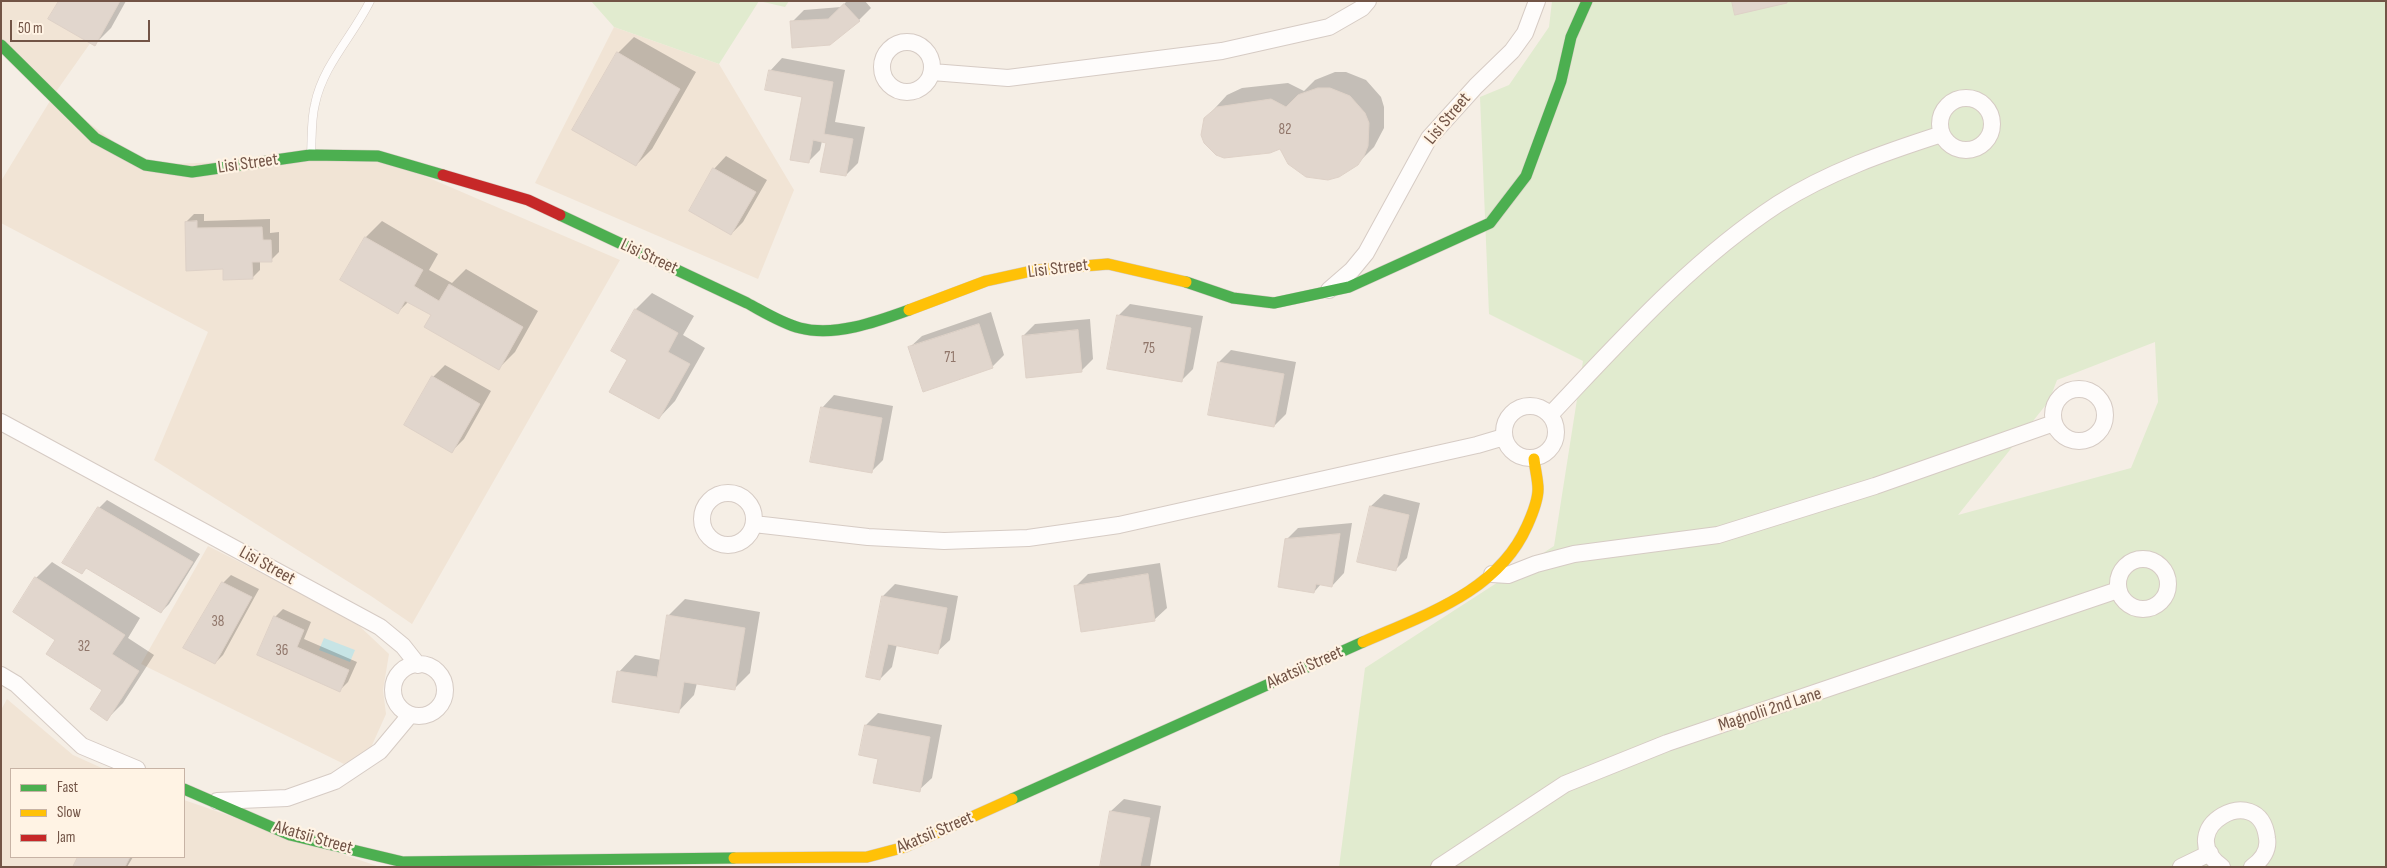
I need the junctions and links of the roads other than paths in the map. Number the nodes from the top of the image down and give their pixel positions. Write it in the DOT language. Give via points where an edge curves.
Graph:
graph roads {
  1 [pos="370,1"];
  2 [pos="1368,1"];
  3 [pos="1537,1"];
  4 [pos="1587,1"];
  5 [pos="1,45"];
  6 [pos="932,72"];
  7 [pos="1942,134"];
  8 [pos="310,156"];
  9 [pos="1329,291"];
  10 [pos="1550,415"];
  11 [pos="1,422"];
  12 [pos="2054,423"];
  13 [pos="1504,437"];
  14 [pos="1534,459"];
  15 [pos="754,524"];
  16 [pos="1492,574"];
  17 [pos="2118,590"];
  18 [pos="418,665"];
  19 [pos="1,675"];
  20 [pos="410,714"];
  21 [pos="134,768"];
  22 [pos="185,789"];
  23 [pos="212,802"];
  24 [pos="2210,853"];
  25 [pos="548,863"];
  26 [pos="1439,867"];
  27 [pos="2181,867"];
  28 [pos="2222,867"];
  29 [pos="2252,867"];
  1 -- 8 [label="lane" via="322,82 314,104"];
  2 -- 6 [label="street" via="1329,28 1222,51 1008,78"];
  3 -- 9 [label="street, Lisi Street" via="1525,33 1512,51 1429,138 1366,253"];
  4 -- 9 [label="street, Lisi Street" via="1570,37 1561,81 1526,176 1490,223 1423,256 1349,287"];
  5 -- 8 [label="street, Lisi Street" via="95,138 145,165 192,172"];
  7 -- 10 [label="street" via="1854,165 1780,204 1725,242 1646,313"];
  8 -- 9 [label="street, Lisi Street" via="378,156 528,200 800,328 831,331 886,318 986,280 1036,270 1108,264 1173,278 1233,298 1274,304"];
  10 -- 13 [label="street" via="1533,406 1514,411 1508,418"];
  10 -- 14 [label="street" via="1556,428 1555,442 1547,453"];
  11 -- 18 [label="street, Lisi Street" via="380,627 403,646"];
  12 -- 16 [label="street" via="1875,486 1718,535 1574,554 1508,575"];
  13 -- 14 [label="street" via="1511,451 1526,459"];
  13 -- 15 [label="street" via="1119,526 1028,538 944,541 868,537"];
  14 -- 16 [label="street, Akatsii Street" via="1538,490 1532,514 1519,544"];
  16 -- 25 [label="street, Akatsii Street" via="1457,600 887,853 867,858"];
  17 -- 26 [label="street, Magnolii 2nd Lane" via="1668,744 1565,784"];
  18 -- 20 [label="street" via="405,669 394,686 395,700"];
  18 -- 20 [label="street" via="426,665 440,674 445,690 440,706 434,712 418,716"];
  19 -- 21 [label="street" via="16,684 82,746"];
  20 -- 23 [label="street" via="380,751 335,781 286,798"];
  22 -- 23 [label="street"];
  23 -- 25 [label="street, Akatsii Street" via="290,835 403,862"];
  24 -- 27 [label="street"];
  24 -- 28 [label="street"];
  24 -- 29 [label="street" via="2207,834 2217,817 2231,811 2245,811 2261,822 2268,841 2261,860"];
}
